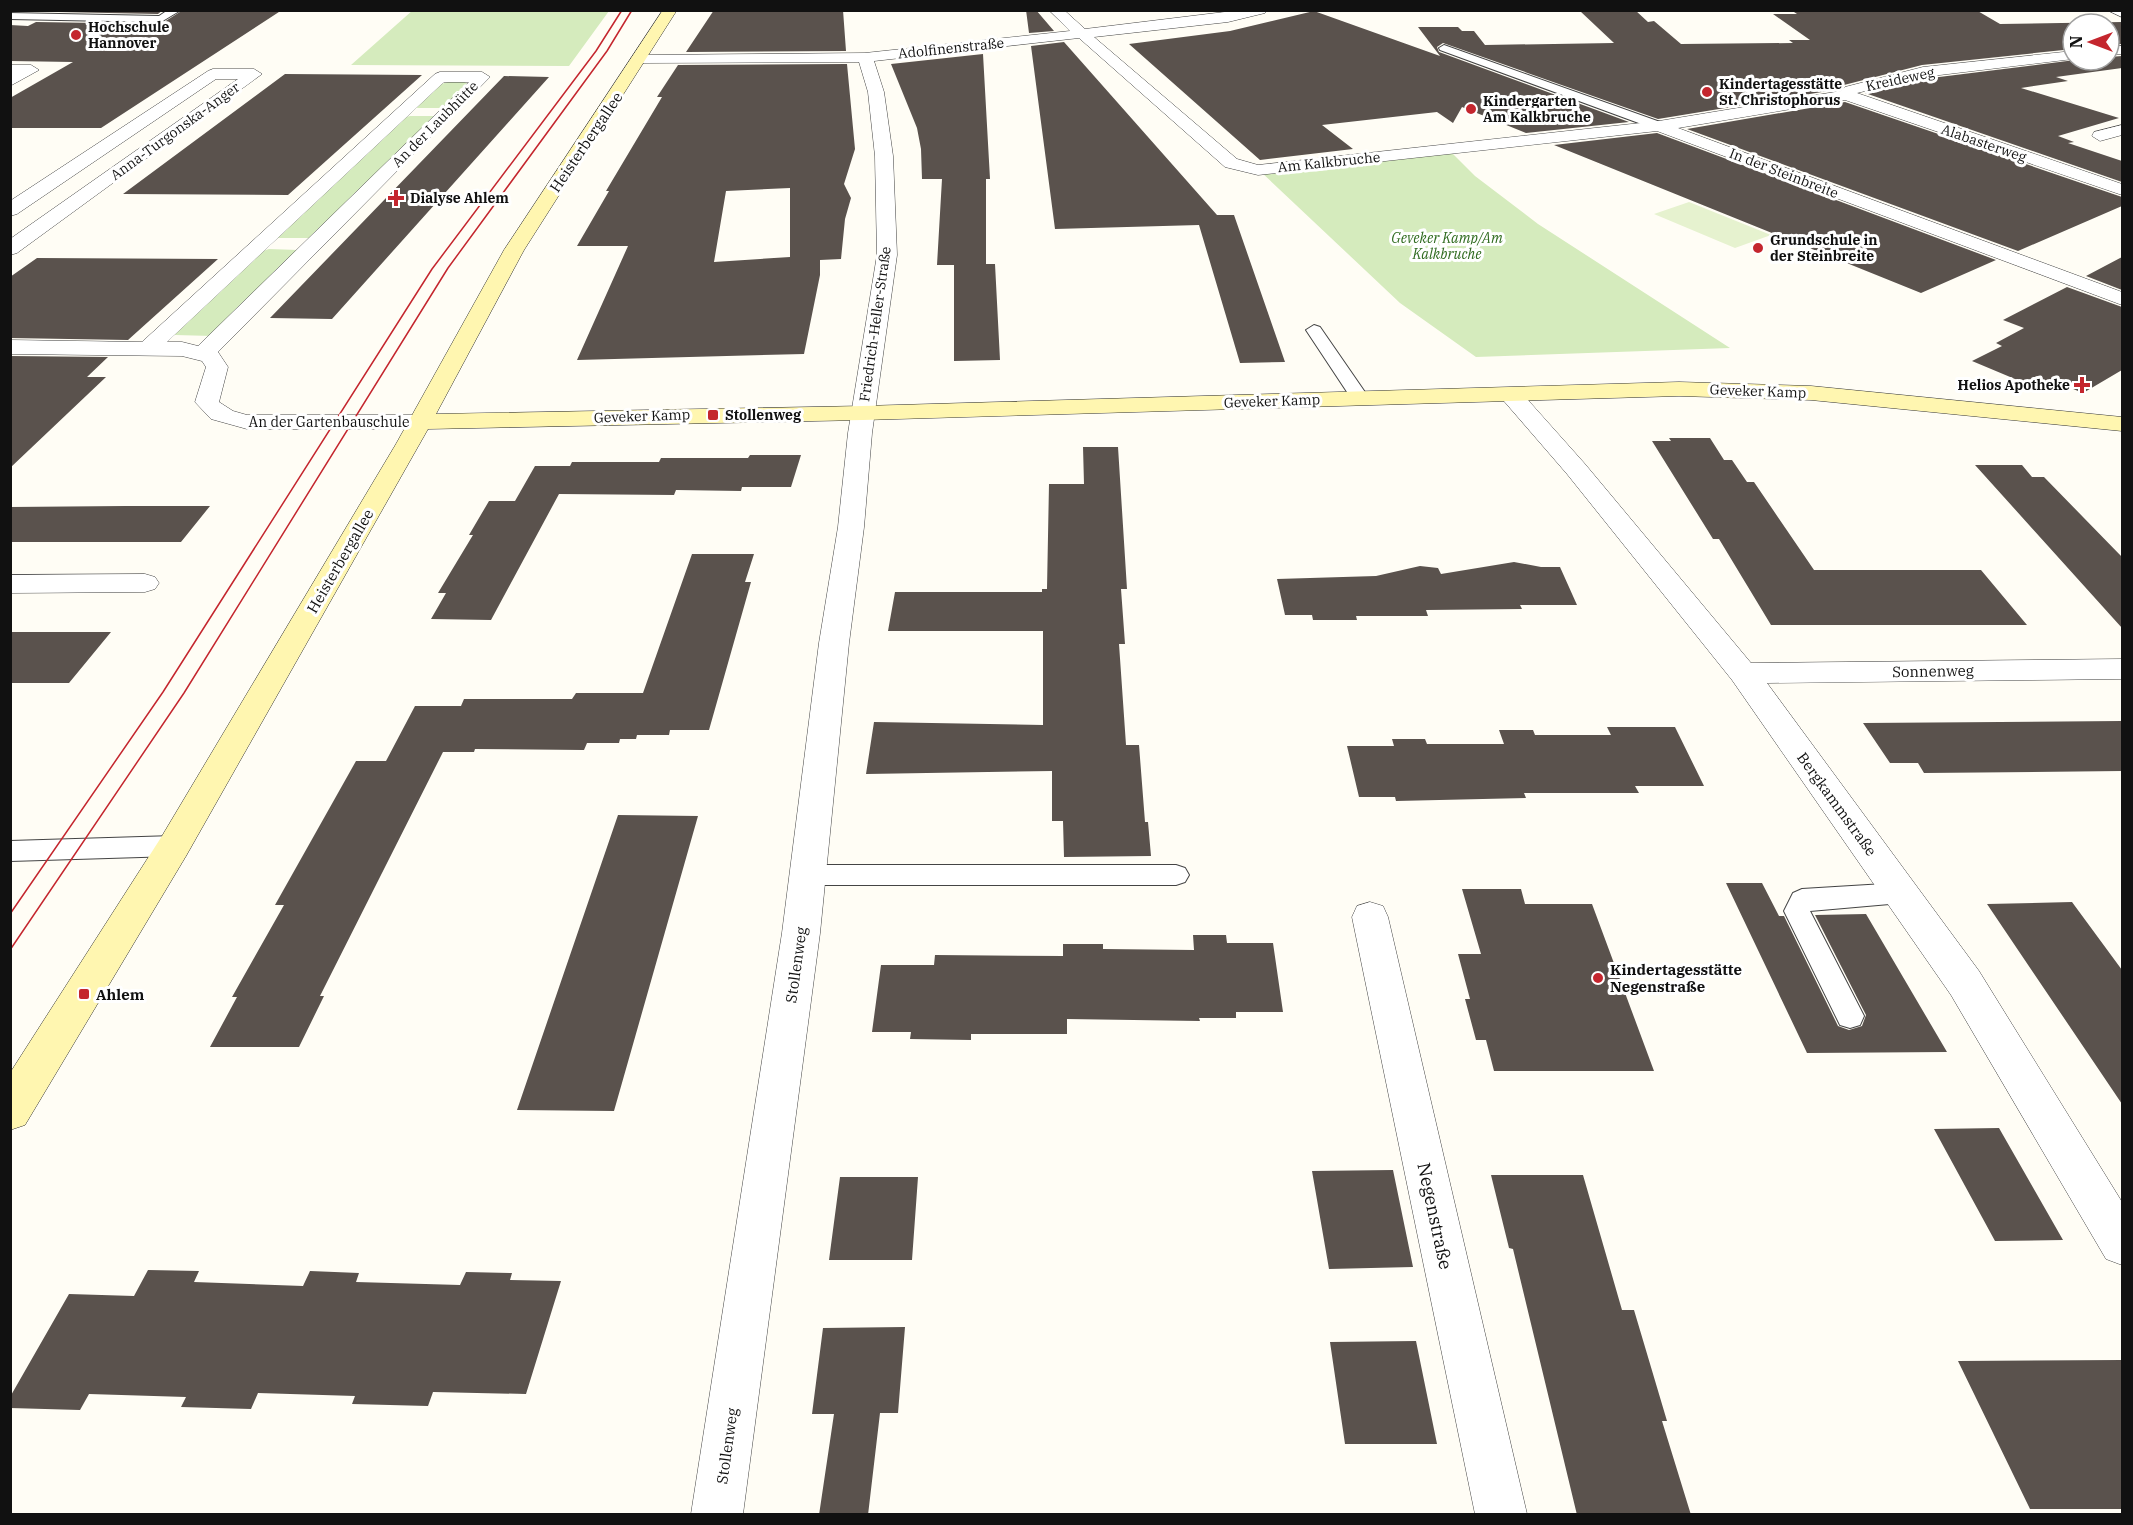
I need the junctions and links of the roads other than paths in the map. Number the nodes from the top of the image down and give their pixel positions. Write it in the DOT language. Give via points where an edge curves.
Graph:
graph roads {
  1 [pos="176,10"];
  2 [pos="670,10"];
  3 [pos="1055,10"];
  4 [pos="1260,10"];
  5 [pos="2113,10"];
  6 [pos="2122,13"];
  7 [pos="10,16"];
  8 [pos="1083,34"];
  9 [pos="1444,48"];
  10 [pos="2061,56"];
  11 [pos="865,57"];
  12 [pos="640,59"];
  13 [pos="10,70"];
  14 [pos="10,81"];
  15 [pos="1846,95"];
  16 [pos="154,113"];
  17 [pos="200,113"];
  18 [pos="401,114"];
  19 [pos="446,114"];
  20 [pos="1659,126"];
  21 [pos="2122,130"];
  22 [pos="2100,136"];
  23 [pos="2122,190"];
  24 [pos="10,210"];
  25 [pos="258,246"];
  26 [pos="312,246"];
  27 [pos="12,247"];
  28 [pos="2122,299"];
  29 [pos="1314,330"];
  30 [pos="10,347"];
  31 [pos="147,349"];
  32 [pos="203,354"];
  33 [pos="1511,395"];
  34 [pos="1360,398"];
  35 [pos="864,413"];
  36 [pos="420,423"];
  37 [pos="2122,424"];
  38 [pos="146,582"];
  39 [pos="10,584"];
  40 [pos="2122,669"];
  41 [pos="1743,673"];
  42 [pos="174,846"];
  43 [pos="20,850"];
  44 [pos="807,875"];
  45 [pos="1176,875"];
  46 [pos="1901,893"];
  47 [pos="1370,917"];
  48 [pos="1850,1016"];
  49 [pos="10,1111"];
  50 [pos="2122,1243"];
  51 [pos="717,1515"];
  52 [pos="1501,1515"];
  1 -- 7 [label="lane" via="161,19"];
  2 -- 12 [label="main road, Heisterbergallee"];
  3 -- 8 [label="street, Am Kalkbruche"];
  4 -- 8 [label="street, Adolfinenstraße" via="1228,18"];
  5 -- 6 [label="street"];
  8 -- 11 [label="street, Adolfinenstraße"];
  8 -- 20 [label="street, Am Kalkbruche" via="1231,163 1245,168 1258,170"];
  9 -- 20 [label="lane, In der Steinbreite"];
  10 -- 15 [label="street, Kreideweg" via="1923,72 1851,90"];
  11 -- 12 [label="street, Adolfinenstraße"];
  11 -- 35 [label="street, Friedrich-Heller-Straße" via="876,92 884,156 887,255"];
  12 -- 36 [label="main road, Heisterbergallee" via="514,250"];
  13 -- 14 [label="street" via="31,70"];
  15 -- 20 [label="street, Kreideweg"];
  15 -- 23 [label="street, Alabasterweg"];
  16 -- 17 [label="street"];
  16 -- 17 [label="street, Anna-Turgonska-Anger" via="213,74 254,74"];
  16 -- 24 [label="street, Anna-Turgonska-Anger"];
  17 -- 27 [label="street, Anna-Turgonska-Anger"];
  18 -- 19 [label="street"];
  18 -- 19 [label="street, An der Laubhütte" via="440,77 482,77"];
  18 -- 25 [label="street, An der Laubhütte"];
  19 -- 26 [label="street, An der Laubhütte"];
  20 -- 28 [label="street, In der Steinbreite"];
  21 -- 22 [label="street"];
  25 -- 26 [label="street"];
  25 -- 31 [label="street, An der Laubhütte"];
  26 -- 32 [label="street, An der Laubhütte"];
  29 -- 34 [label="lane"];
  30 -- 31 [label="street"];
  31 -- 32 [label="street" via="182,349"];
  32 -- 36 [label="street, An der Gartenbauschule" via="210,356 217,368 207,402 222,417 246,422"];
  33 -- 34 [label="main road, Geveker Kamp"];
  33 -- 37 [label="main road, Geveker Kamp" via="1752,390"];
  33 -- 41 [label="street, Bergkammstraße"];
  34 -- 35 [label="main road, Geveker Kamp"];
  35 -- 36 [label="main road, Geveker Kamp"];
  35 -- 44 [label="street, Stollenweg"];
  36 -- 42 [label="main road, Heisterbergallee"];
  38 -- 39 [label="street"];
  40 -- 41 [label="street, Sonnenweg"];
  41 -- 46 [label="street, Bergkammstraße"];
  42 -- 43 [label="lane"];
  42 -- 49 [label="main road, Heisterbergallee"];
  44 -- 45 [label="lane"];
  44 -- 51 [label="street, Stollenweg"];
  46 -- 48 [label="lane" via="1802,900 1797,911"];
  46 -- 50 [label="street, Bergkammstraße" via="1965,983"];
  47 -- 52 [label="street, Negenstraße"];
}
